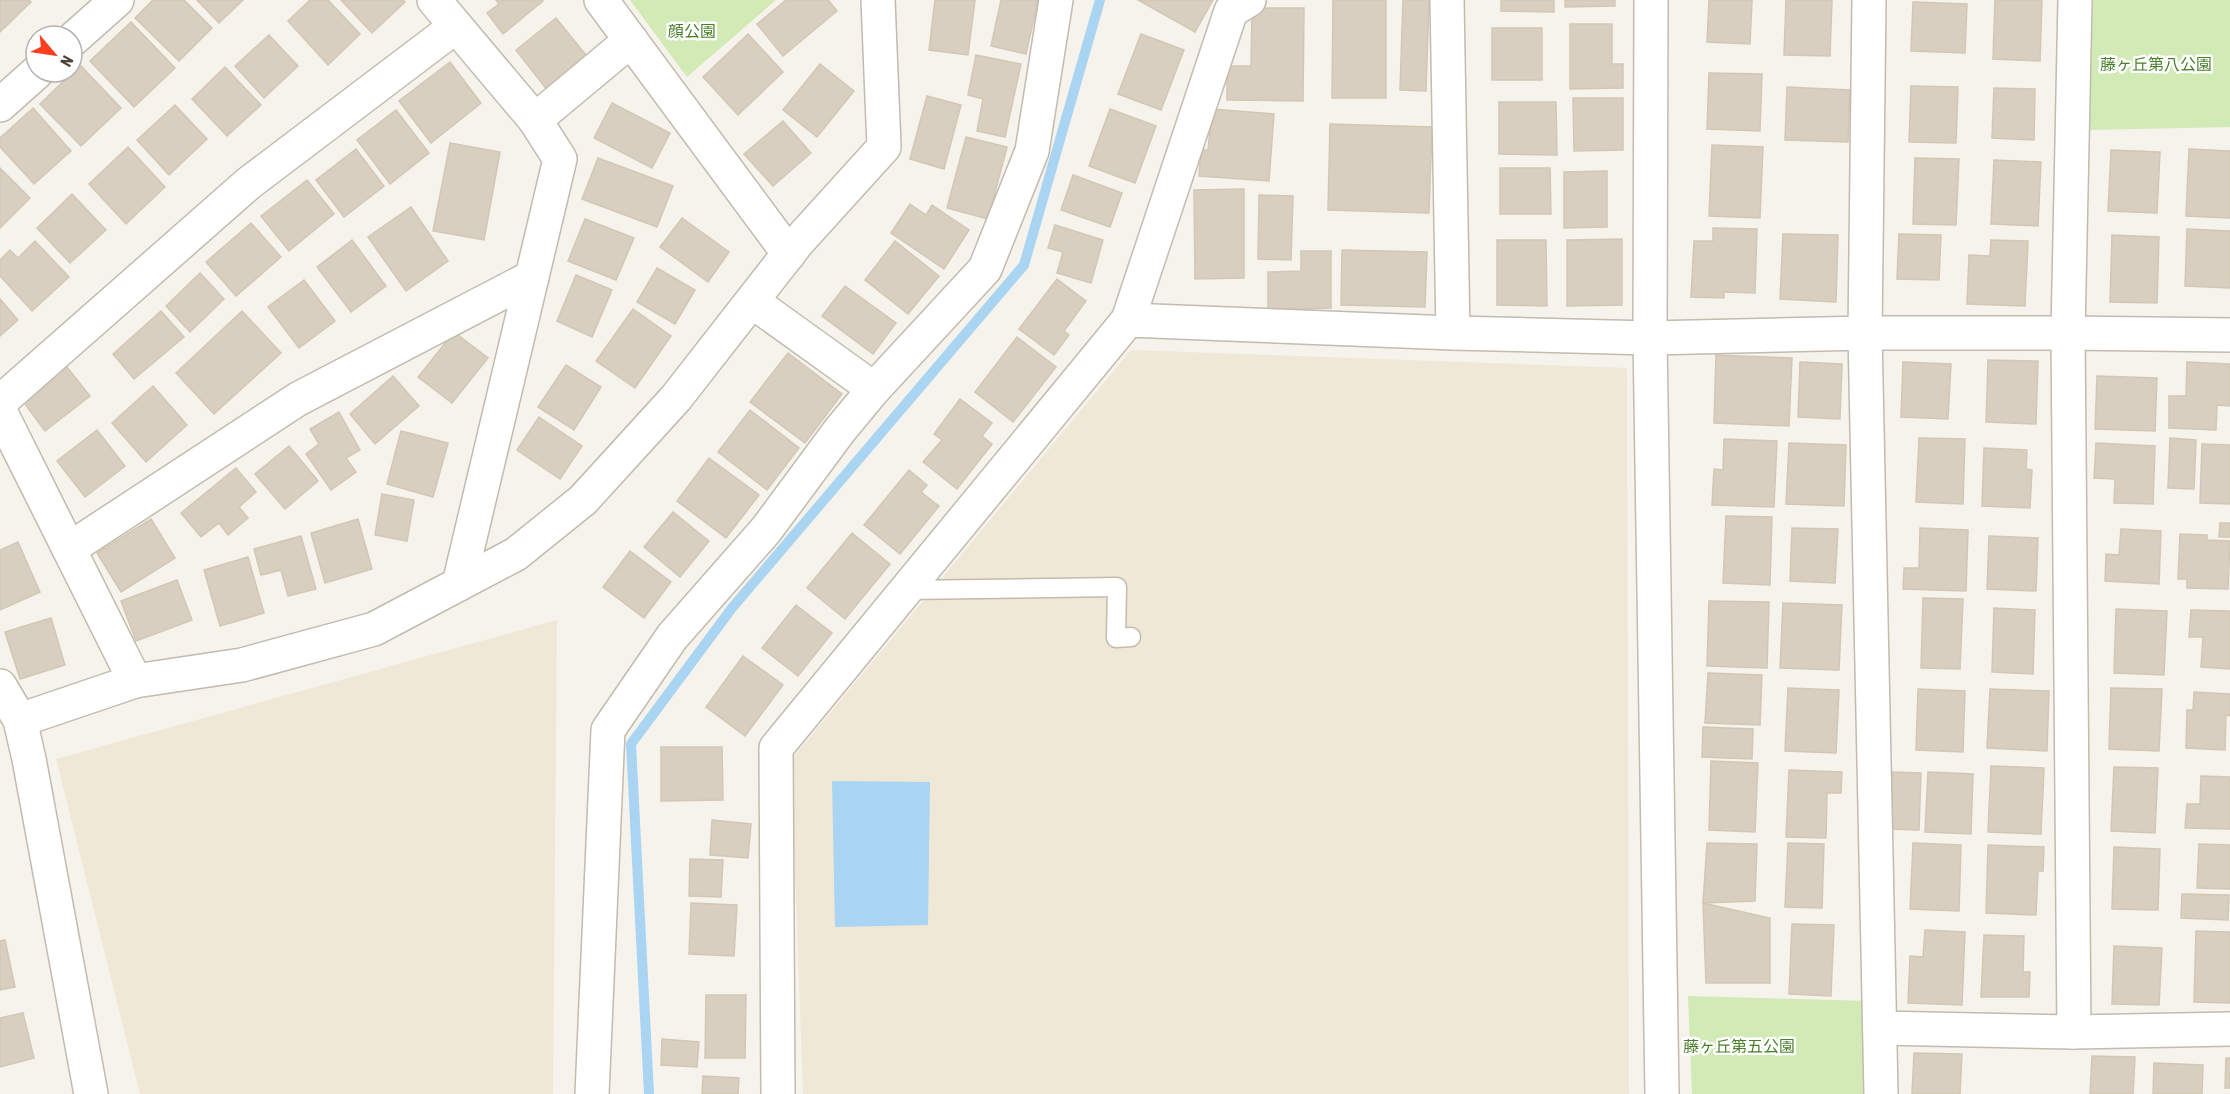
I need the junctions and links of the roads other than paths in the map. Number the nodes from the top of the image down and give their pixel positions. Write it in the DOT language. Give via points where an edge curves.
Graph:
graph roads {
  1 [pos="117,0"];
  2 [pos="434,0"];
  3 [pos="601,0"];
  4 [pos="878,0"];
  5 [pos="1056,0"];
  6 [pos="1249,0"];
  7 [pos="1447,0"];
  8 [pos="1651,0"];
  9 [pos="1869,0"];
  10 [pos="2075,0"];
  11 [pos="455,27"];
  12 [pos="84,29"];
  13 [pos="631,40"];
  14 [pos="24,84"];
  15 [pos="0,105"];
  16 [pos="535,120"];
  17 [pos="789,254"];
  18 [pos="532,277"];
  19 [pos="753,302"];
  20 [pos="1128,320"];
  21 [pos="1453,333"];
  22 [pos="1865,333"];
  23 [pos="2068,333"];
  24 [pos="2230,335"];
  25 [pos="1650,338"];
  26 [pos="874,389"];
  27 [pos="0,402"];
  28 [pos="0,411"];
  29 [pos="69,549"];
  30 [pos="459,584"];
  31 [pos="906,590"];
  32 [pos="1131,637"];
  33 [pos="135,681"];
  34 [pos="0,686"];
  35 [pos="20,720"];
  36 [pos="1880,1028"];
  37 [pos="2230,1029"];
  38 [pos="2074,1032"];
  39 [pos="91,1094"];
  40 [pos="592,1094"];
  41 [pos="778,1094"];
  42 [pos="1662,1094"];
  43 [pos="1881,1094"];
  1 -- 12 [label="street"];
  2 -- 11 [label="street"];
  3 -- 13 [label="street"];
  4 -- 17 [label="street" via="884,147"];
  5 -- 26 [label="street" via="1032,151 985,269"];
  6 -- 20 [label="street" via="1231,11"];
  7 -- 21 [label="street"];
  8 -- 25 [label="street"];
  9 -- 22 [label="street"];
  10 -- 23 [label="street"];
  11 -- 16 [label="street"];
  11 -- 27 [label="street" via="249,183"];
  13 -- 16 [label="street"];
  13 -- 17 [label="street"];
  14 -- 15 [label="street"];
  16 -- 18 [label="street" via="560,159"];
  17 -- 19 [label="street"];
  18 -- 29 [label="street" via="298,399"];
  18 -- 30 [label="street"];
  19 -- 26 [label="street"];
  19 -- 30 [label="street" via="676,398 583,500 516,554"];
  20 -- 21 [label="street"];
  20 -- 31 [label="street"];
  21 -- 25 [label="street"];
  22 -- 23 [label="street"];
  22 -- 25 [label="street"];
  22 -- 36 [label="street"];
  23 -- 24 [label="street"];
  23 -- 38 [label="street"];
  25 -- 42 [label="street"];
  26 -- 40 [label="street" via="766,530 672,637 608,730"];
  28 -- 29 [label="street"];
  29 -- 33 [label="street"];
  30 -- 33 [label="street" via="374,629 242,665"];
  31 -- 32 [label="lane" via="1117,587 1116,638"];
  31 -- 41 [label="street" via="776,748"];
  33 -- 35 [label="street"];
  34 -- 35 [label="street"];
  35 -- 39 [label="street"];
  36 -- 38 [label="street"];
  36 -- 43 [label="street"];
  37 -- 38 [label="street"];
}
